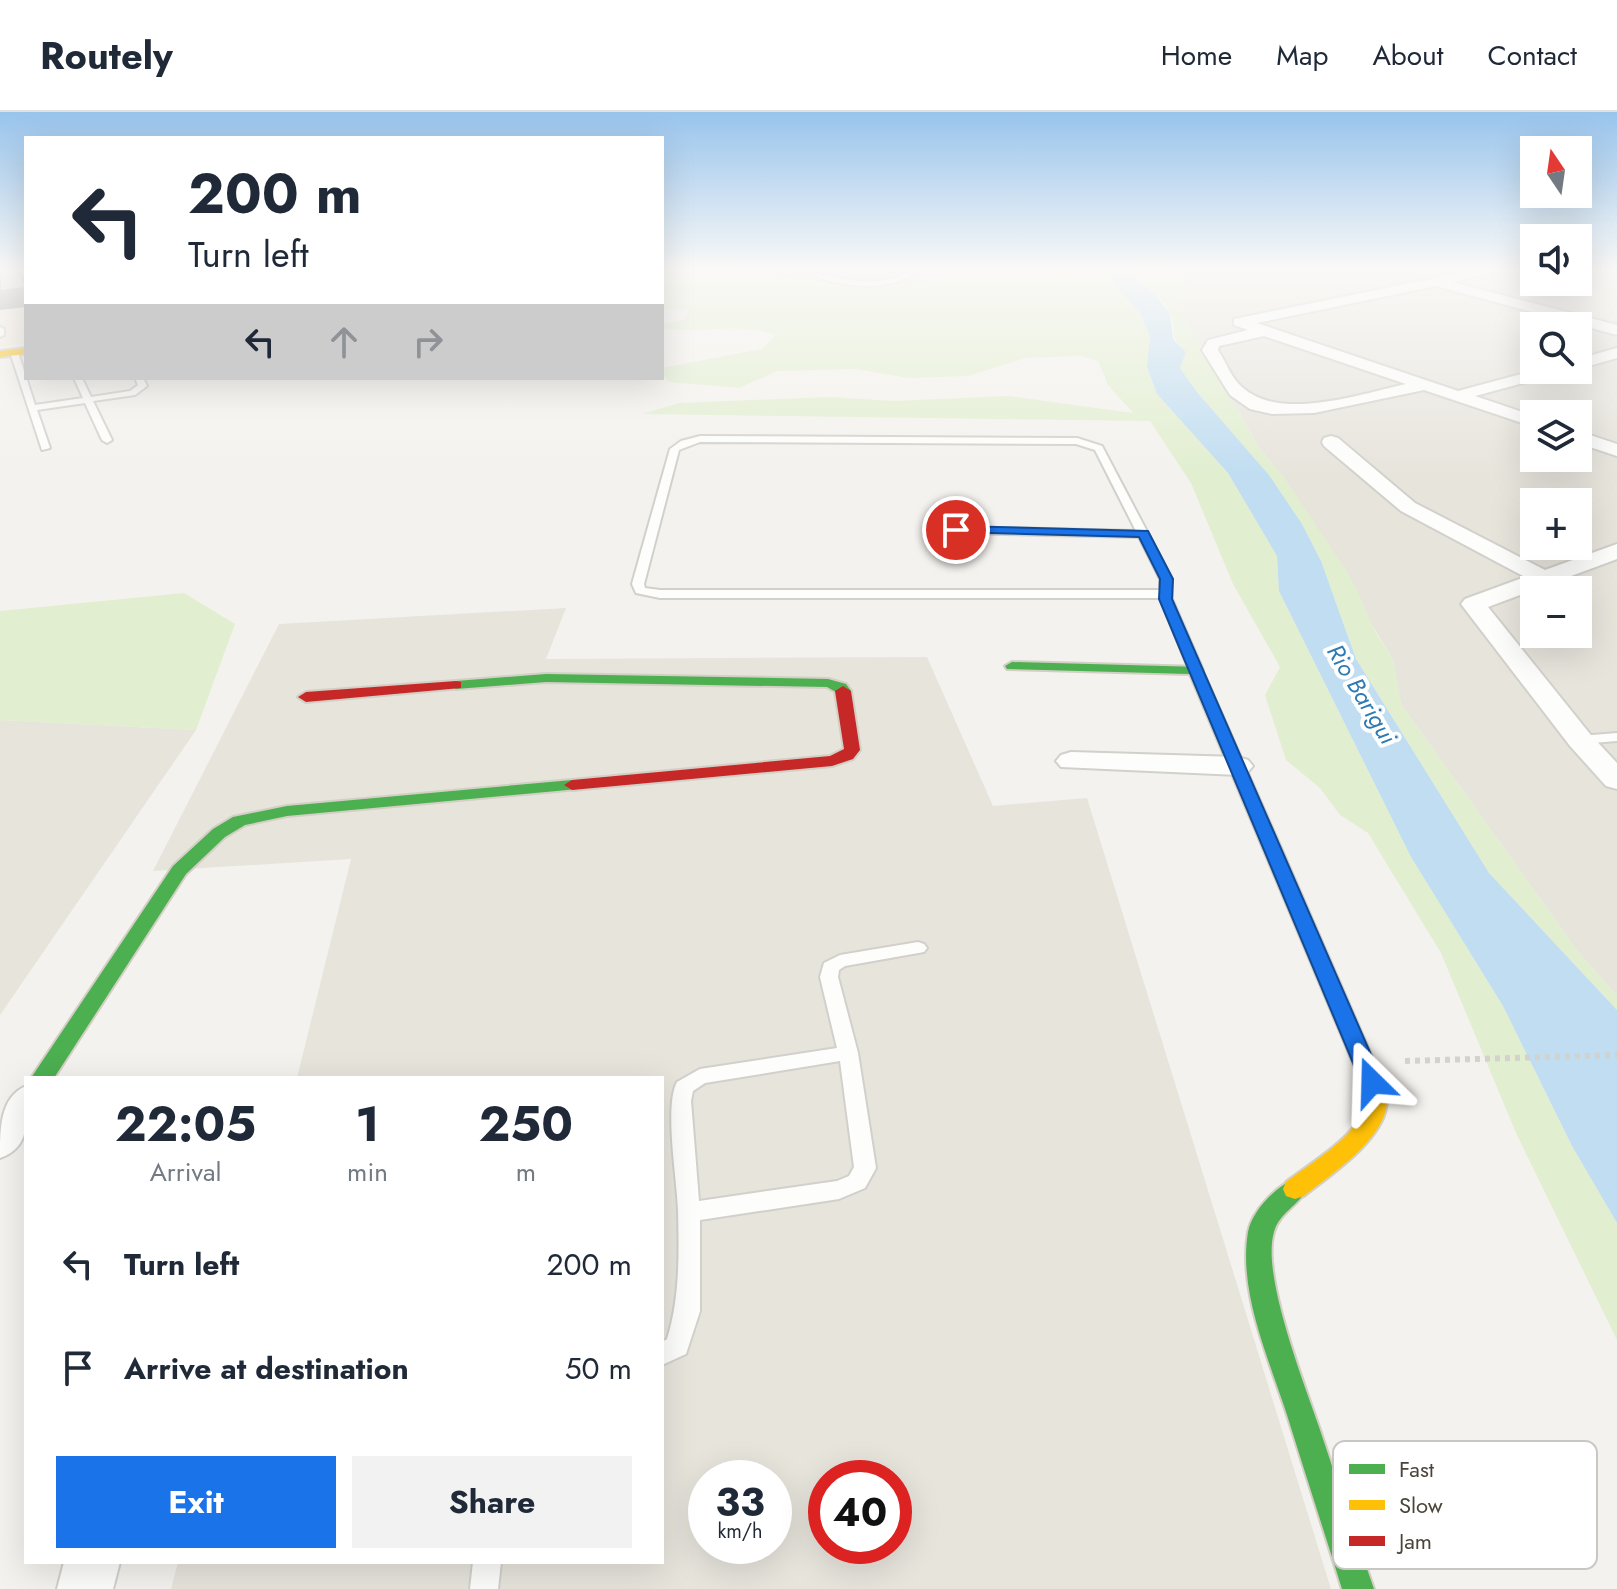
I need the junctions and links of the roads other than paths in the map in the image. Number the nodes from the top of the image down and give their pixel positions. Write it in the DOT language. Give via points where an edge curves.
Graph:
graph roads {
  1 [pos="1225,339"];
  2 [pos="1287,339"];
  3 [pos="13,353"];
  4 [pos="1617,353"];
  5 [pos="1592,360"];
  6 [pos="1520,379"];
  7 [pos="79,380"];
  8 [pos="140,380"];
  9 [pos="1424,385"];
  10 [pos="1457,396"];
  11 [pos="88,400"];
  12 [pos="33,408"];
  13 [pos="1520,417"];
  14 [pos="107,440"];
  15 [pos="1331,442"];
  16 [pos="1592,442"];
  17 [pos="45,448"];
  18 [pos="1617,450"];
  19 [pos="956,530"];
  20 [pos="1144,534"];
  21 [pos="1617,551"];
  22 [pos="1540,576"];
  23 [pos="1549,576"];
  24 [pos="1520,587"];
  25 [pos="1166,594"];
  26 [pos="1012,666"];
  27 [pos="1196,670"];
  28 [pos="306,697"];
  29 [pos="1617,737"];
  30 [pos="1580,740"];
  31 [pos="1071,761"];
  32 [pos="1238,766"];
  33 [pos="1617,780"];
  34 [pos="918,948"];
  35 [pos="848,1053"];
  36 [pos="43,1076"];
  37 [pos="689,1212"];
  38 [pos="664,1353"];
  39 [pos="1333,1513"];
  40 [pos="91,1564"];
  41 [pos="487,1564"];
  42 [pos="1351,1569"];
  43 [pos="85,1589"];
  44 [pos="484,1589"];
  45 [pos="1358,1589"];
  1 -- 9 [label="street" via="1210,350 1233,388 1256,405 1304,408"];
  2 -- 9 [label="street"];
  3 -- 12 [label="lane"];
  4 -- 5 [label="street"];
  6 -- 10 [label="street"];
  7 -- 11 [label="lane"];
  8 -- 11 [label="lane" via="140,390"];
  9 -- 10 [label="street"];
  10 -- 13 [label="street"];
  11 -- 12 [label="lane"];
  11 -- 14 [label="lane"];
  12 -- 17 [label="lane"];
  15 -- 22 [label="street" via="1408,507"];
  16 -- 18 [label="street"];
  19 -- 20 [label="lane"];
  20 -- 25 [label="lane" via="1166,579"];
  20 -- 25 [label="lane" via="1099,448 1077,441 700,439 675,449 638,584 640,591 660,594"];
  21 -- 23 [label="street"];
  24 -- 30 [label="street" via="1473,604"];
  25 -- 27 [label="lane"];
  26 -- 27 [label="street"];
  27 -- 32 [label="street"];
  28 -- 36 [label="street" via="546,678 828,683 845,694 852,750 832,761 260,814 239,821 179,870"];
  29 -- 30 [label="lane"];
  30 -- 33 [label="street"];
  31 -- 32 [label="street"];
  32 -- 39 [label="street" via="1364,1062 1376,1102 1370,1123 1357,1138 1279,1202 1261,1230 1260,1275 1273,1330"];
  34 -- 35 [label="lane" via="830,967"];
  35 -- 37 [label="lane" via="700,1076 684,1087"];
  35 -- 37 [label="lane" via="865,1168 857,1182 839,1190"];
  37 -- 38 [label="lane" via="688,1311 677,1346"];
  40 -- 43 [label="street"];
  41 -- 44 [label="lane"];
  42 -- 45 [label="street"];
}
